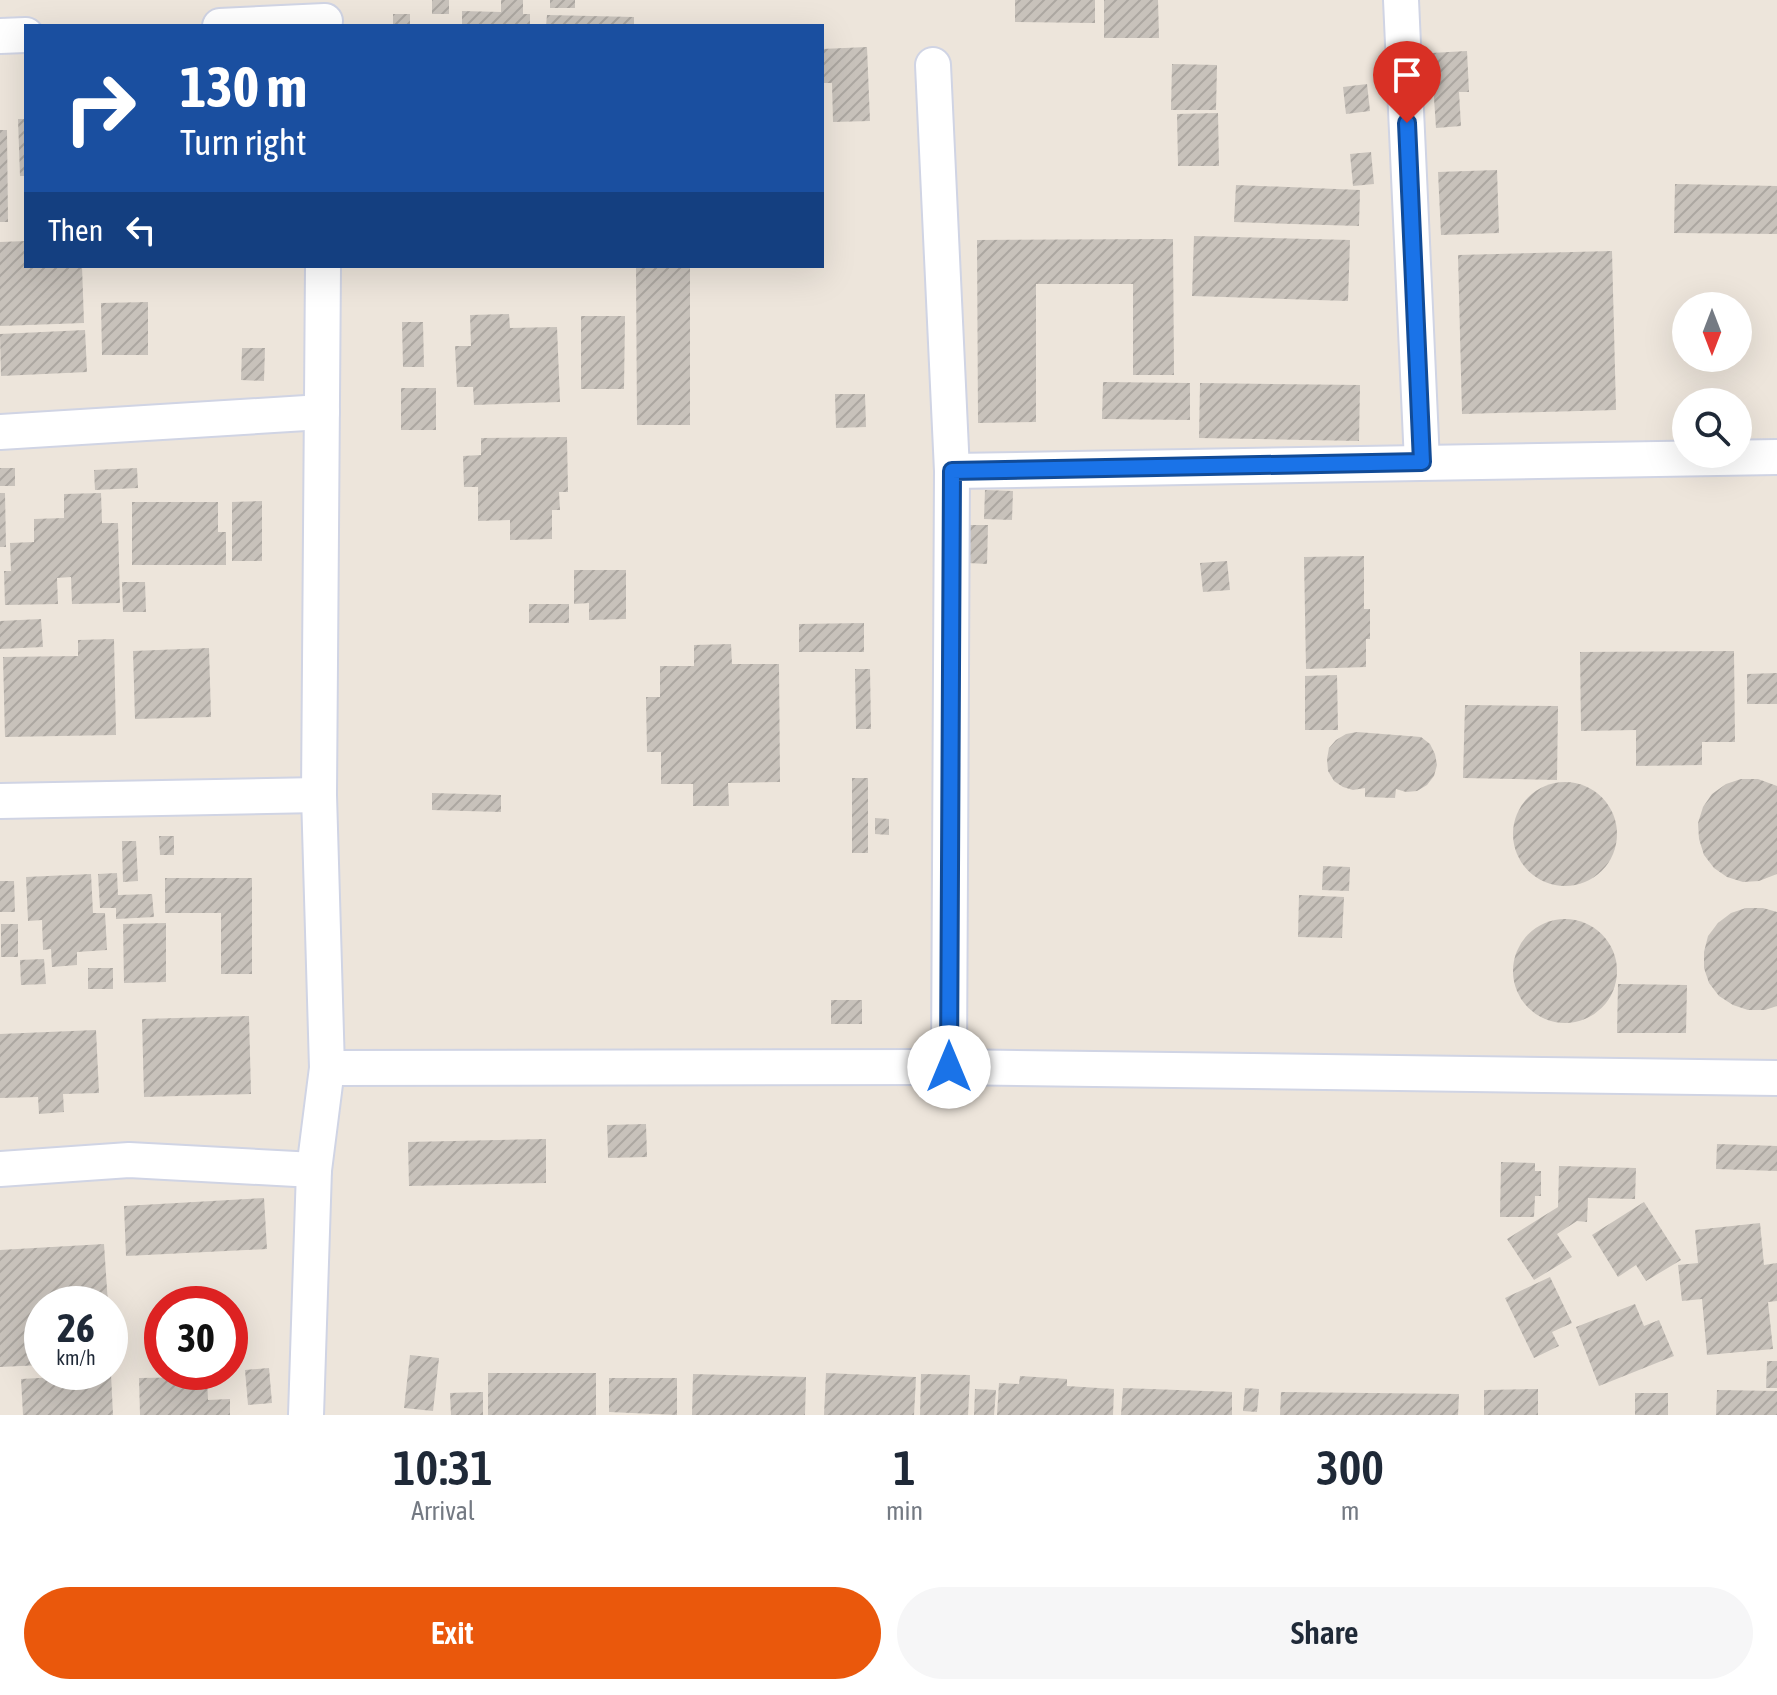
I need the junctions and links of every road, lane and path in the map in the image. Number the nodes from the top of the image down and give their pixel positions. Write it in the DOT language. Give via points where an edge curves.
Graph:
graph roads {
  1 [pos="1401,0"];
  2 [pos="325,16"];
  3 [pos="241,24"];
  4 [pos="24,35"];
  5 [pos="0,36"];
  6 [pos="933,65"];
  7 [pos="323,268"];
  8 [pos="322,412"];
  9 [pos="0,432"];
  10 [pos="1777,457"];
  11 [pos="1422,462"];
  12 [pos="952,471"];
  13 [pos="319,795"];
  14 [pos="0,801"];
  15 [pos="949,1067"];
  16 [pos="327,1068"];
  17 [pos="1777,1078"];
  18 [pos="0,1169"];
  19 [pos="314,1170"];
  20 [pos="306,1415"];
  1 -- 11 [label="street"];
  2 -- 3 [label="street"];
  4 -- 5 [label="street"];
  6 -- 12 [label="street"];
  7 -- 8 [label="street"];
  8 -- 9 [label="street"];
  8 -- 13 [label="street"];
  10 -- 11 [label="street"];
  11 -- 12 [label="street"];
  12 -- 15 [label="street"];
  13 -- 14 [label="street"];
  13 -- 16 [label="street"];
  15 -- 16 [label="street"];
  15 -- 17 [label="street"];
  16 -- 19 [label="street"];
  18 -- 19 [label="street" via="129,1160"];
  19 -- 20 [label="street"];
}
